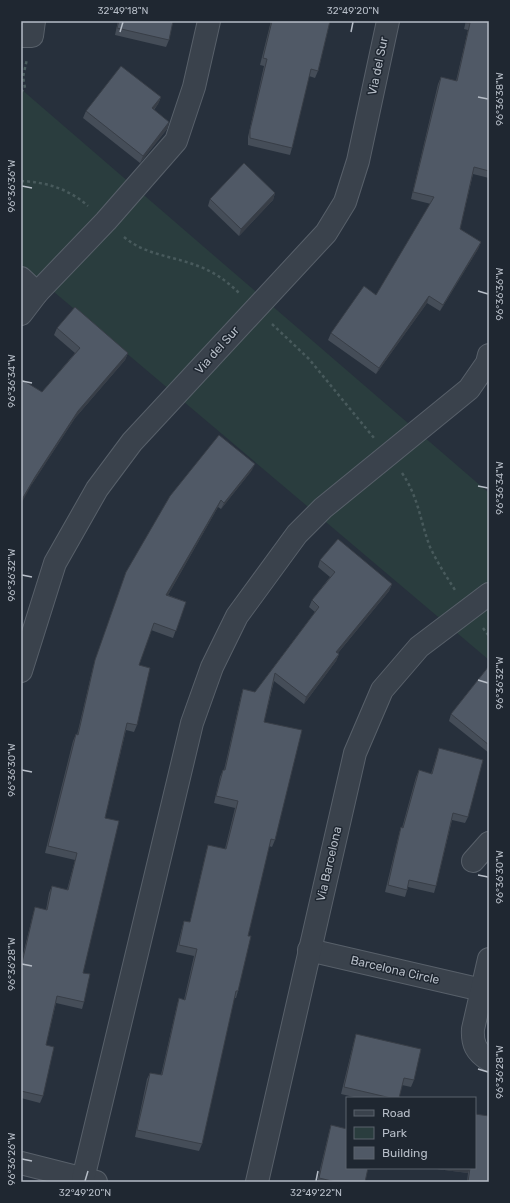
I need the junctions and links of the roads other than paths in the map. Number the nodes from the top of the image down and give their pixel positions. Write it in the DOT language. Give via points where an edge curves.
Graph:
graph roads {
  1 [pos="209,21"];
  2 [pos="388,21"];
  3 [pos="21,278"];
  4 [pos="37,293"];
  5 [pos="21,314"];
  6 [pos="489,356"];
  7 [pos="489,594"];
  8 [pos="21,671"];
  9 [pos="489,843"];
  10 [pos="473,861"];
  11 [pos="309,950"];
  12 [pos="489,959"];
  13 [pos="482,990"];
  14 [pos="489,1060"];
  15 [pos="21,1163"];
  16 [pos="90,1180"];
  17 [pos="257,1182"];
  1 -- 4 [label="street" via="194,87 176,141"];
  2 -- 8 [label="street, Via del Sur" via="358,161 345,202 326,233 132,442 97,489 55,563"];
  3 -- 4 [label="street"];
  4 -- 5 [label="street"];
  6 -- 16 [label="street" via="469,389 323,508 297,534 237,616 212,667 192,723"];
  7 -- 11 [label="street, Via Barcelona" via="419,647 382,690 355,753"];
  9 -- 10 [label="street"];
  11 -- 13 [label="street, Barcelona Circle"];
  11 -- 17 [label="street, Via Barcelona"];
  12 -- 13 [label="street"];
  13 -- 14 [label="street" via="472,1038 480,1055"];
  15 -- 16 [label="street"];
}
